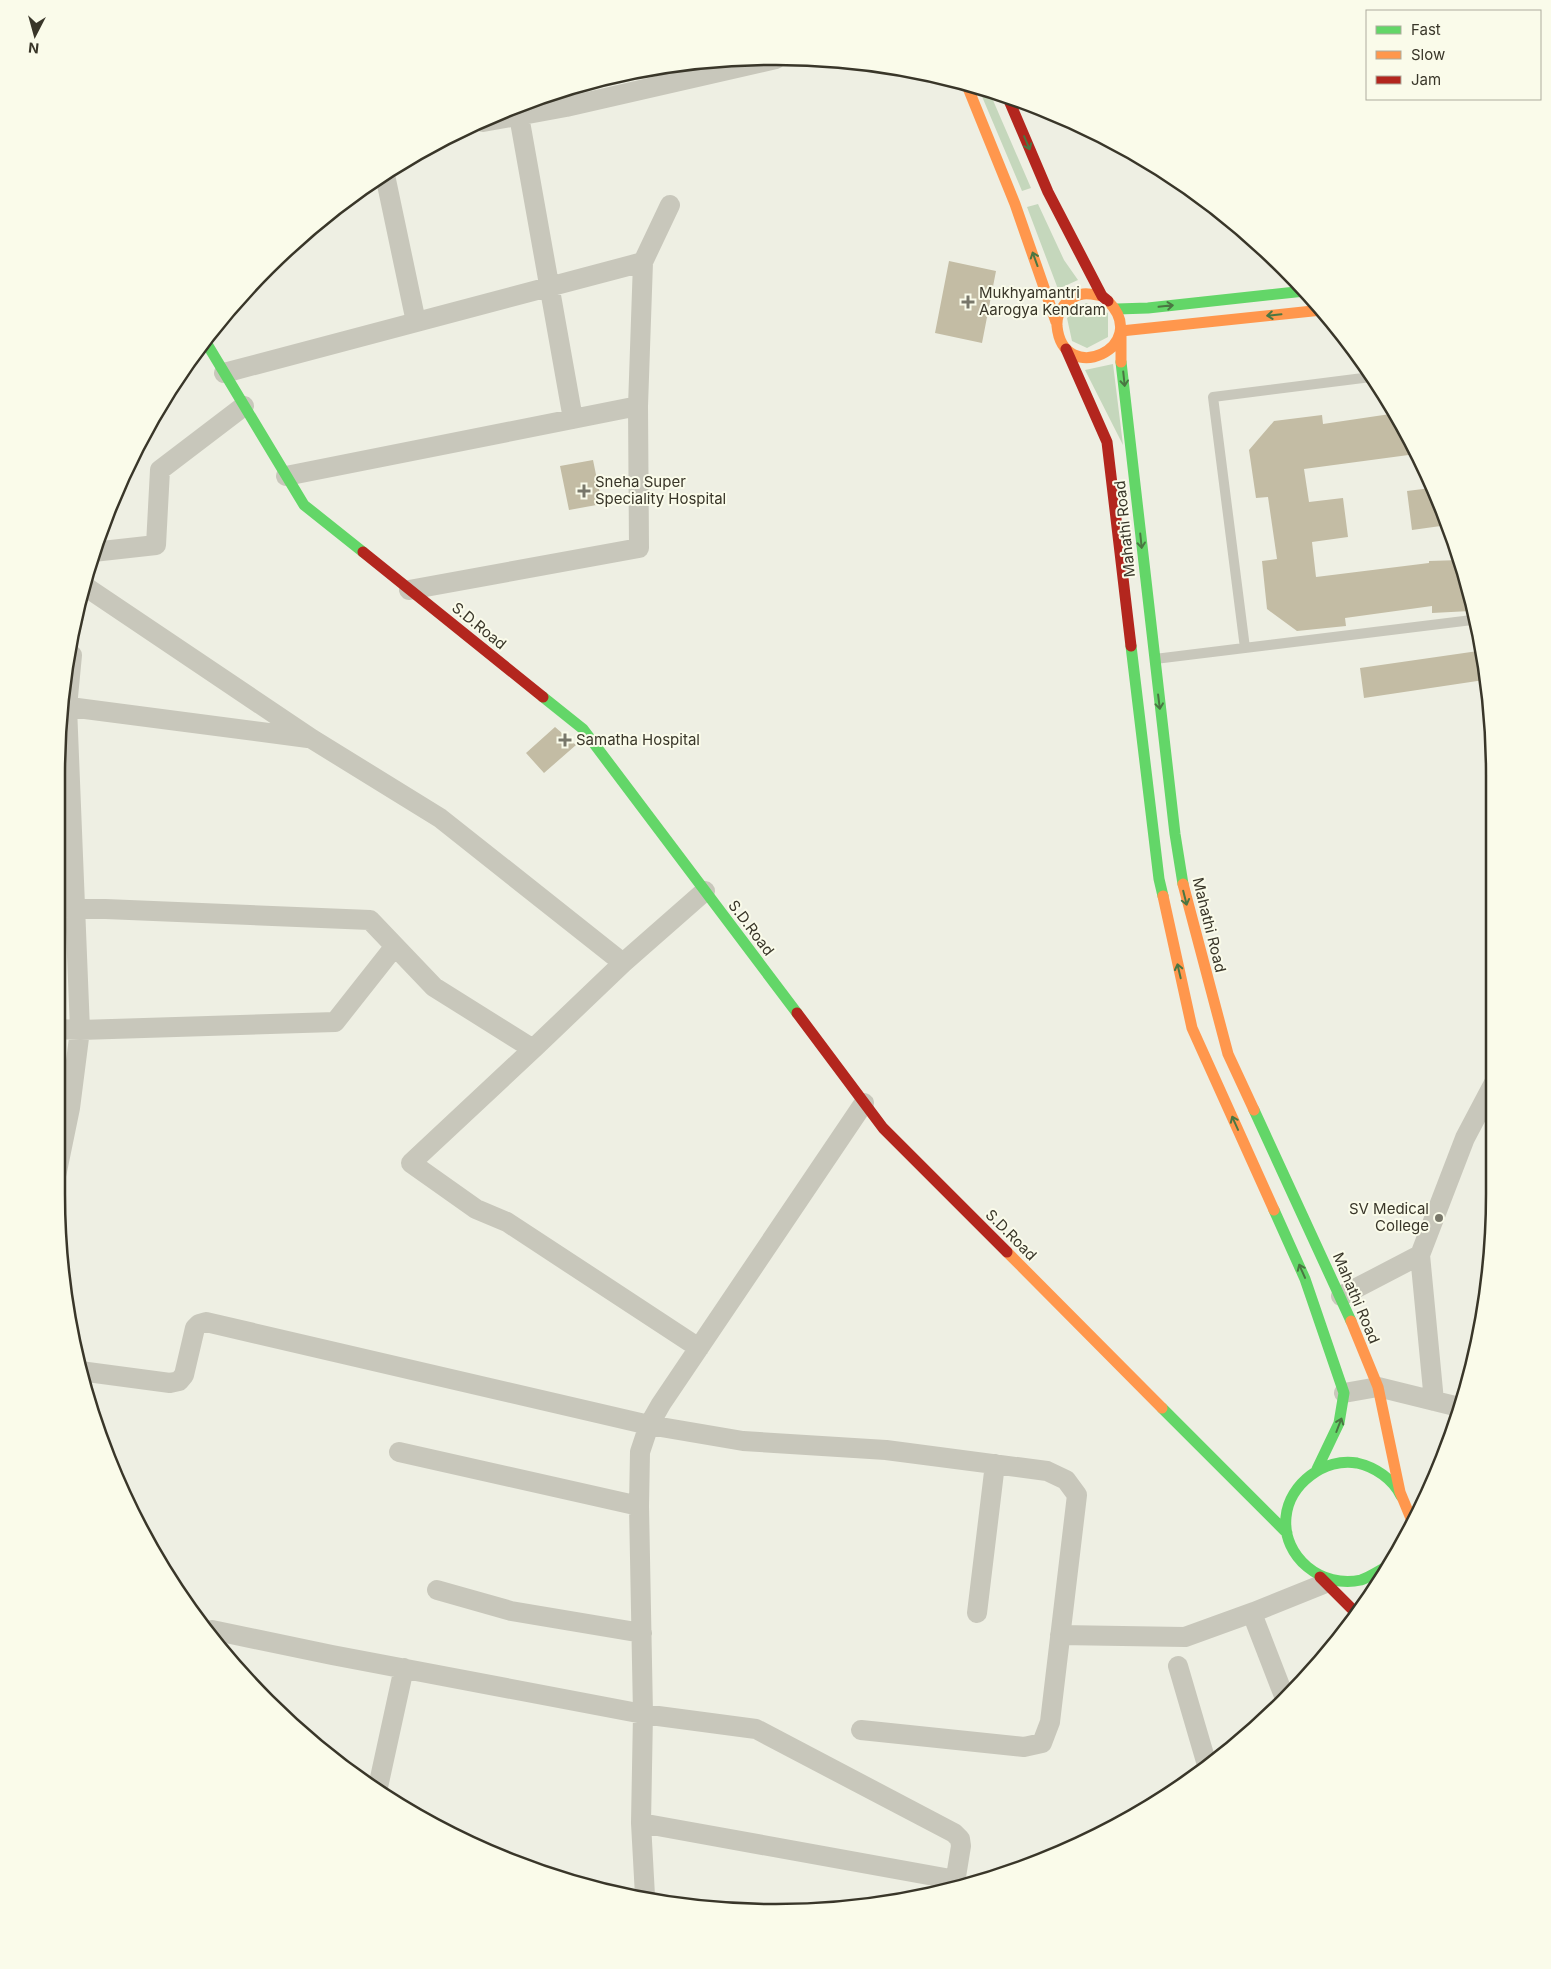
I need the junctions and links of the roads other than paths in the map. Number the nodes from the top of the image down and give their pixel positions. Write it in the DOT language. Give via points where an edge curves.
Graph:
graph roads {
  1 [pos="728,67"];
  2 [pos="628,84"];
  3 [pos="970,92"];
  4 [pos="1011,106"];
  5 [pos="531,109"];
  6 [pos="527,110"];
  7 [pos="386,182"];
  8 [pos="670,205"];
  9 [pos="643,262"];
  10 [pos="550,286"];
  11 [pos="1296,292"];
  12 [pos="1102,296"];
  13 [pos="1117,309"];
  14 [pos="1313,311"];
  15 [pos="416,322"];
  16 [pos="1056,322"];
  17 [pos="1121,331"];
  18 [pos="209,347"];
  19 [pos="1066,349"];
  20 [pos="224,373"];
  21 [pos="1364,379"];
  22 [pos="244,406"];
  23 [pos="638,406"];
  24 [pos="573,419"];
  25 [pos="286,476"];
  26 [pos="102,551"];
  27 [pos="90,590"];
  28 [pos="409,590"];
  29 [pos="1468,620"];
  30 [pos="1245,648"];
  31 [pos="1154,659"];
  32 [pos="69,708"];
  33 [pos="312,739"];
  34 [pos="65,769"];
  35 [pos="1181,875"];
  36 [pos="1159,879"];
  37 [pos="705,891"];
  38 [pos="66,907"];
  39 [pos="394,946"];
  40 [pos="624,963"];
  41 [pos="65,1029"];
  42 [pos="80,1030"];
  43 [pos="533,1049"];
  44 [pos="1486,1098"];
  45 [pos="65,1100"];
  46 [pos="864,1103"];
  47 [pos="1420,1255"];
  48 [pos="1340,1296"];
  49 [pos="699,1348"];
  50 [pos="88,1372"];
  51 [pos="1378,1387"];
  52 [pos="1344,1393"];
  53 [pos="1434,1401"];
  54 [pos="1453,1406"];
  55 [pos="649,1425"];
  56 [pos="399,1452"];
  57 [pos="996,1464"];
  58 [pos="1318,1469"];
  59 [pos="1400,1492"];
  60 [pos="639,1506"];
  61 [pos="1409,1515"];
  62 [pos="1406,1521"];
  63 [pos="1287,1533"];
  64 [pos="1373,1577"];
  65 [pos="1323,1580"];
  66 [pos="437,1590"];
  67 [pos="1351,1608"];
  68 [pos="1254,1612"];
  69 [pos="977,1613"];
  70 [pos="642,1633"];
  71 [pos="1060,1635"];
  72 [pos="220,1636"];
  73 [pos="1178,1666"];
  74 [pos="404,1668"];
  75 [pos="1282,1692"];
  76 [pos="643,1714"];
  77 [pos="861,1730"];
  78 [pos="1205,1759"];
  79 [pos="379,1783"];
  80 [pos="641,1823"];
  81 [pos="956,1881"];
  82 [pos="945,1883"];
  83 [pos="645,1891"];
  1 -- 2 [label="street"];
  2 -- 5 [label="street"];
  16 -- 3 [label="street, Mahathi Road, one-way" via="1019,203"];
  4 -- 12 [label="street, one-way" via="1044,193"];
  6 -- 10 [label="street"];
  7 -- 15 [label="street"];
  8 -- 9 [label="street"];
  9 -- 10 [label="street"];
  9 -- 23 [label="street"];
  10 -- 15 [label="street"];
  10 -- 24 [label="street"];
  13 -- 11 [label="street, one-way"];
  12 -- 13 [label="street"];
  12 -- 16 [label="street" via="1093,293 1073,297 1059,312"];
  13 -- 17 [label="street, Mahathi Road"];
  14 -- 17 [label="street, one-way"];
  15 -- 20 [label="street"];
  16 -- 19 [label="street, Mahathi Road" via="1056,332"];
  17 -- 19 [label="street" via="1118,342 1099,357 1088,359"];
  17 -- 31 [label="street, Mahathi Road, one-way"];
  18 -- 20 [label="street, S.D.Road"];
  19 -- 36 [label="street, Mahathi Road" via="1107,442"];
  20 -- 22 [label="street, S.D.Road"];
  21 -- 30 [label="lane" via="1213,397"];
  22 -- 25 [label="street, S.D.Road"];
  22 -- 26 [label="street" via="160,470 156,546"];
  23 -- 24 [label="street"];
  23 -- 28 [label="street" via="639,548"];
  24 -- 25 [label="street"];
  25 -- 28 [label="street, S.D.Road" via="304,505"];
  27 -- 33 [label="street"];
  28 -- 37 [label="street, S.D.Road" via="583,729"];
  29 -- 30 [label="lane"];
  30 -- 31 [label="lane"];
  31 -- 35 [label="street, Mahathi Road, one-way"];
  32 -- 33 [label="street"];
  33 -- 40 [label="street" via="440,818"];
  34 -- 38 [label="street"];
  35 -- 36 [label="street"];
  35 -- 48 [label="street, Mahathi Road, one-way" via="1228,1054"];
  52 -- 36 [label="street, Mahathi Road, one-way" via="1305,1279 1192,1028"];
  37 -- 40 [label="street"];
  37 -- 46 [label="street, S.D.Road"];
  38 -- 39 [label="street" via="370,920"];
  38 -- 42 [label="street"];
  39 -- 42 [label="street" via="335,1022"];
  39 -- 43 [label="street" via="434,987"];
  40 -- 43 [label="street"];
  41 -- 42 [label="street"];
  42 -- 45 [label="street"];
  43 -- 49 [label="street" via="411,1163 476,1209 507,1222"];
  44 -- 47 [label="street" via="1465,1138"];
  46 -- 49 [label="street"];
  46 -- 63 [label="street, S.D.Road" via="883,1128"];
  47 -- 48 [label="street"];
  47 -- 53 [label="street"];
  48 -- 51 [label="street, Mahathi Road"];
  49 -- 55 [label="street"];
  50 -- 55 [label="street" via="170,1382 179,1380 184,1375 195,1328 206,1322"];
  51 -- 52 [label="street"];
  51 -- 53 [label="street"];
  51 -- 59 [label="street, Mahathi Road"];
  58 -- 52 [label="street, Mahathi Road, one-way" via="1340,1424"];
  53 -- 54 [label="street"];
  55 -- 57 [label="street" via="743,1442 886,1450"];
  55 -- 60 [label="street" via="640,1452"];
  56 -- 60 [label="street"];
  57 -- 69 [label="street"];
  57 -- 71 [label="street" via="1047,1471 1066,1480 1077,1495"];
  58 -- 59 [label="street" via="1336,1463 1355,1463 1373,1468"];
  58 -- 63 [label="street" via="1302,1480 1292,1496 1286,1514"];
  59 -- 61 [label="street"];
  59 -- 62 [label="street"];
  60 -- 70 [label="street"];
  63 -- 65 [label="street" via="1293,1551 1304,1566"];
  64 -- 65 [label="street" via="1357,1582"];
  65 -- 67 [label="street"];
  65 -- 68 [label="street"];
  66 -- 70 [label="street" via="511,1611"];
  68 -- 71 [label="street" via="1185,1637"];
  68 -- 75 [label="street" via="1253,1620"];
  70 -- 76 [label="street"];
  71 -- 77 [label="street" via="1050,1722 1042,1743 1024,1747"];
  72 -- 74 [label="street"];
  73 -- 78 [label="street"];
  74 -- 76 [label="street"];
  74 -- 79 [label="street"];
  76 -- 80 [label="street"];
  76 -- 81 [label="street" via="756,1730 954,1833 961,1846"];
  80 -- 82 [label="street"];
  80 -- 83 [label="street"];
}
